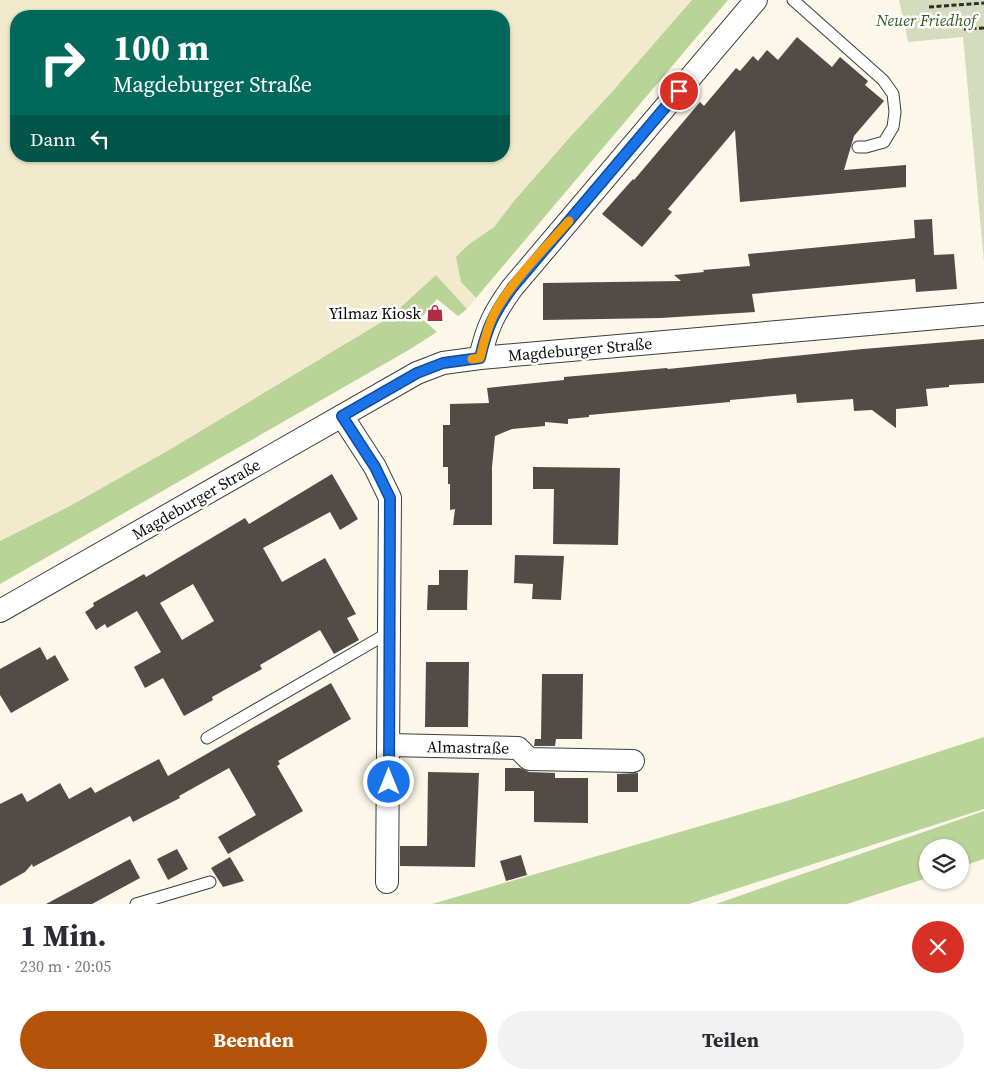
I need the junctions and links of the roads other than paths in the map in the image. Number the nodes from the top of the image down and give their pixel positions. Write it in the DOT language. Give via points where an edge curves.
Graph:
graph roads {
  1 [pos="756,0"];
  2 [pos="793,0"];
  3 [pos="858,146"];
  4 [pos="984,314"];
  5 [pos="480,358"];
  6 [pos="342,416"];
  7 [pos="0,611"];
  8 [pos="388,633"];
  9 [pos="207,738"];
  10 [pos="389,745"];
  11 [pos="633,760"];
  12 [pos="210,882"];
  13 [pos="387,882"];
  14 [pos="136,904"];
  1 -- 5 [label="street" via="512,288 486,332"];
  2 -- 3 [label="lane" via="883,80 893,94 893,127 884,142"];
  4 -- 5 [label="street, Magdeburger Straße"];
  5 -- 6 [label="street, Magdeburger Straße" via="443,363 417,373"];
  6 -- 7 [label="street, Magdeburger Straße"];
  6 -- 8 [label="street" via="375,467 390,498"];
  8 -- 9 [label="lane"];
  8 -- 10 [label="street"];
  10 -- 11 [label="street, Almastraße" via="518,748 529,759"];
  10 -- 13 [label="street"];
  12 -- 14 [label="lane"];
}
